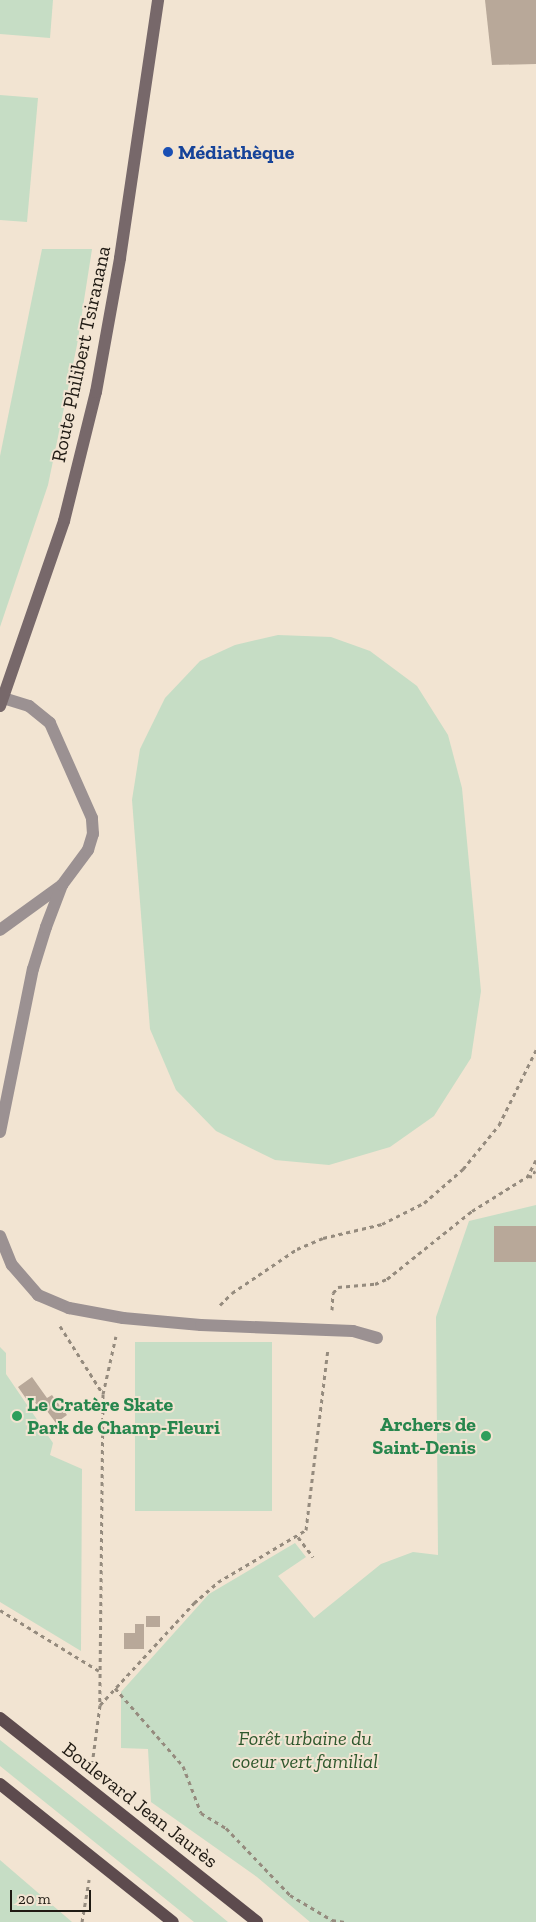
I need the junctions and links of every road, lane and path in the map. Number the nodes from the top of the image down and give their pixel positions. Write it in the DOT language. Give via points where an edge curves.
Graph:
graph roads {
  1 [pos="158,0"];
  2 [pos="1,702"];
  3 [pos="62,885"];
  4 [pos="0,930"];
  5 [pos="536,1050"];
  6 [pos="0,1132"];
  7 [pos="536,1160"];
  8 [pos="536,1171"];
  9 [pos="528,1176"];
  10 [pos="536,1177"];
  11 [pos="0,1236"];
  12 [pos="38,1296"];
  13 [pos="123,1318"];
  14 [pos="201,1325"];
  15 [pos="330,1330"];
  16 [pos="378,1338"];
  17 [pos="103,1394"];
  18 [pos="298,1537"];
  19 [pos="313,1556"];
  20 [pos="0,1610"];
  21 [pos="100,1671"];
  22 [pos="115,1688"];
  23 [pos="100,1705"];
  24 [pos="0,1718"];
  25 [pos="91,1770"];
  26 [pos="0,1784"];
  27 [pos="92,1857"];
  28 [pos="82,1922"];
  29 [pos="173,1922"];
  30 [pos="257,1922"];
  31 [pos="345,1922"];
  1 -- 2 [label="main road, Route Philibert Tsiranana" via="123,238 96,392 64,521"];
  2 -- 3 [label="lane" via="29,706 50,723 92,818 93,834 88,850"];
  3 -- 4 [label="lane"];
  3 -- 6 [label="lane" via="33,969"];
  5 -- 14 [label="path" via="499,1125 464,1169 424,1203 382,1224 323,1238 296,1249 232,1293"];
  7 -- 9 [label="path"];
  8 -- 9 [label="path"];
  9 -- 10 [label="path"];
  9 -- 15 [label="path" via="472,1211 387,1279 375,1284 338,1287 333,1293"];
  11 -- 12 [label="lane" via="12,1265"];
  12 -- 13 [label="lane" via="69,1308"];
  12 -- 17 [label="path"];
  13 -- 14 [label="lane"];
  13 -- 17 [label="path"];
  14 -- 15 [label="lane"];
  15 -- 16 [label="lane" via="353,1331"];
  15 -- 18 [label="path" via="309,1524"];
  17 -- 21 [label="path"];
  18 -- 19 [label="path"];
  18 -- 22 [label="path" via="218,1582 194,1603"];
  20 -- 21 [label="path"];
  21 -- 23 [label="path"];
  22 -- 23 [label="path"];
  22 -- 31 [label="path" via="182,1766 201,1813 226,1828 290,1895 332,1920"];
  23 -- 25 [label="path"];
  24 -- 30 [label="main road, Boulevard Jean Jaurès"];
  26 -- 27 [label="main road"];
  27 -- 28 [label="path"];
  27 -- 29 [label="main road"];
}
